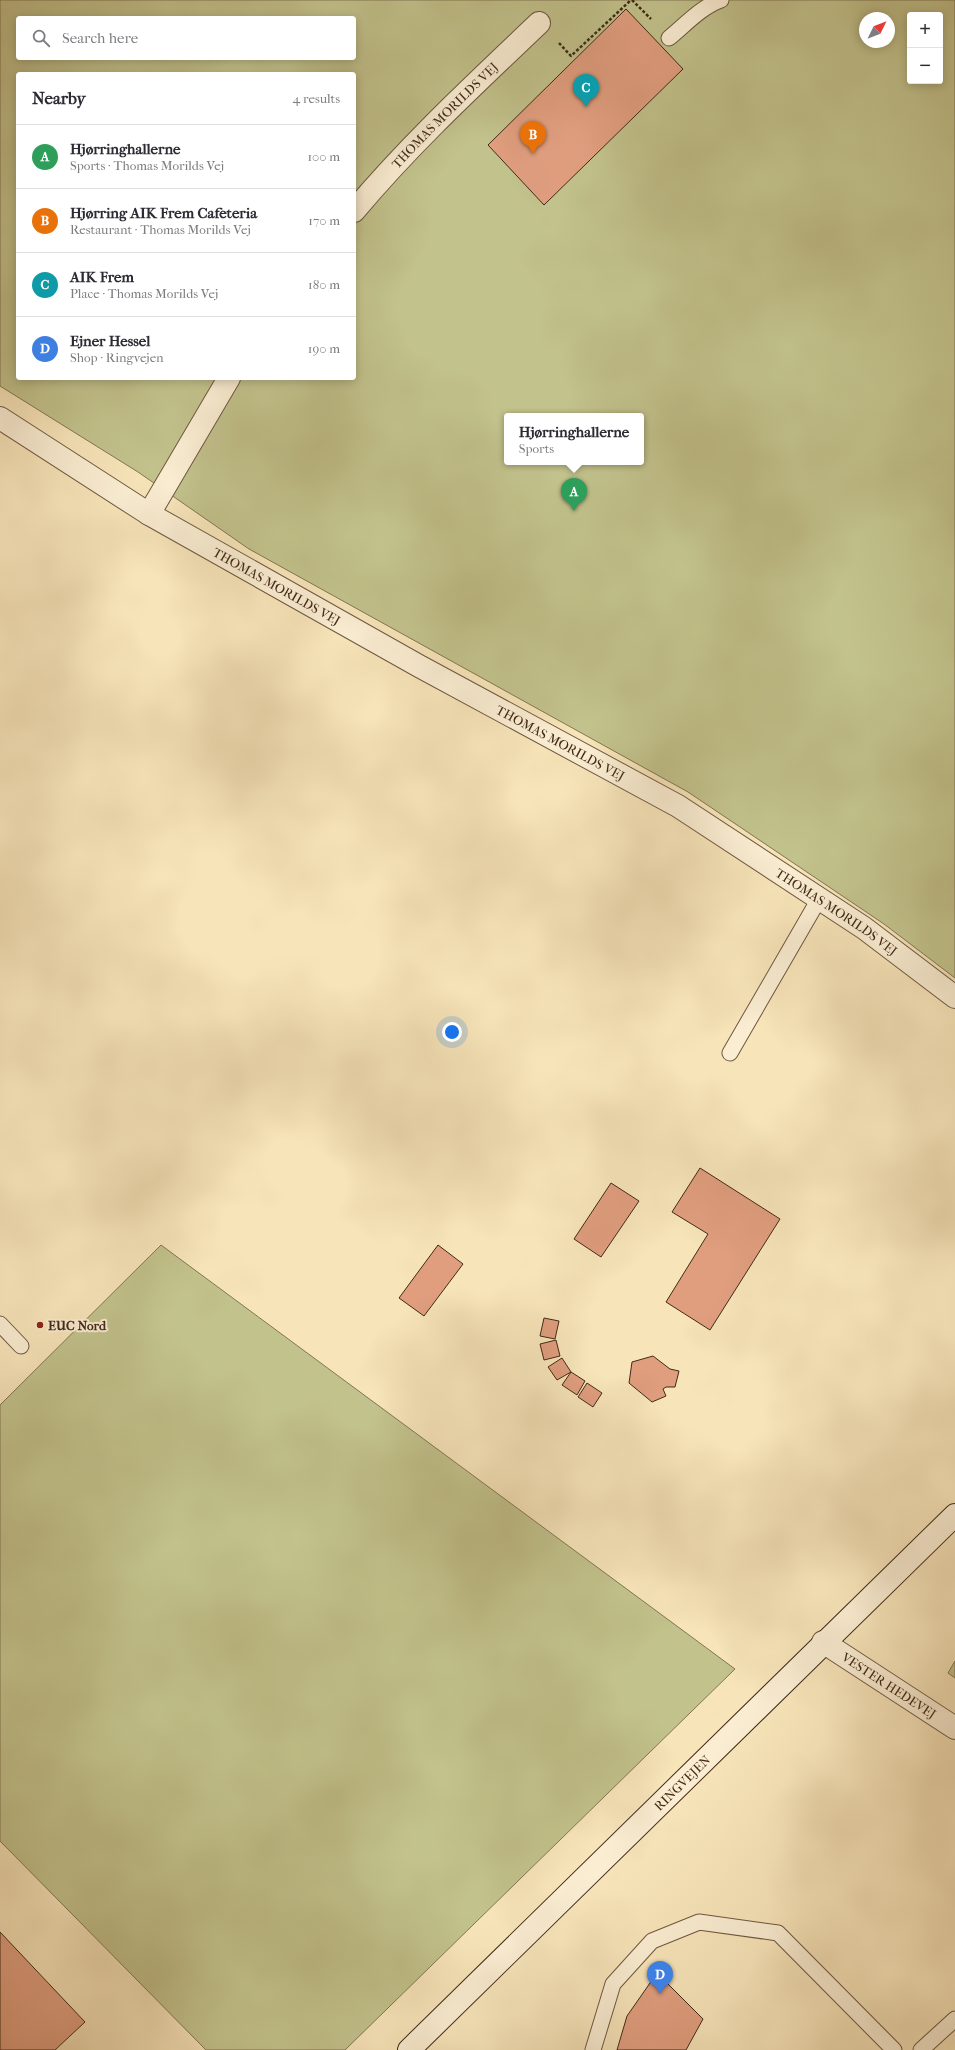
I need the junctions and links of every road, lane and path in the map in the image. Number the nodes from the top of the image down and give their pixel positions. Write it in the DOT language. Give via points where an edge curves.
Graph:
graph roads {
  1 [pos="631,0"];
  2 [pos="721,0"];
  3 [pos="539,23"];
  4 [pos="669,38"];
  5 [pos="356,209"];
  6 [pos="228,380"];
  7 [pos="0,418"];
  8 [pos="149,514"];
  9 [pos="819,899"];
  10 [pos="955,997"];
  11 [pos="730,1053"];
  12 [pos="0,1324"];
  13 [pos="21,1346"];
  14 [pos="955,1515"];
  15 [pos="823,1642"];
  16 [pos="955,1728"];
  17 [pos="955,2019"];
  18 [pos="409,2050"];
  19 [pos="592,2050"];
  20 [pos="894,2050"];
  21 [pos="921,2050"];
  1 -- 3 [label="path" via="571,56"];
  2 -- 4 [label="lane" via="714,2"];
  3 -- 5 [label="street, THOMAS MORILDS VEJ" via="436,122 388,171"];
  6 -- 8 [label="street"];
  7 -- 8 [label="street, THOMAS MORILDS VEJ"];
  8 -- 9 [label="street, THOMAS MORILDS VEJ" via="419,666 678,806"];
  9 -- 10 [label="street, THOMAS MORILDS VEJ" via="864,928"];
  9 -- 11 [label="lane"];
  12 -- 13 [label="lane"];
  14 -- 15 [label="street, RINGVEJEN"];
  15 -- 16 [label="street, VESTER HEDEVEJ"];
  15 -- 18 [label="street, RINGVEJEN"];
  17 -- 21 [label="lane"];
  19 -- 20 [label="lane" via="613,1984 652,1941 699,1922 778,1933"];
}
